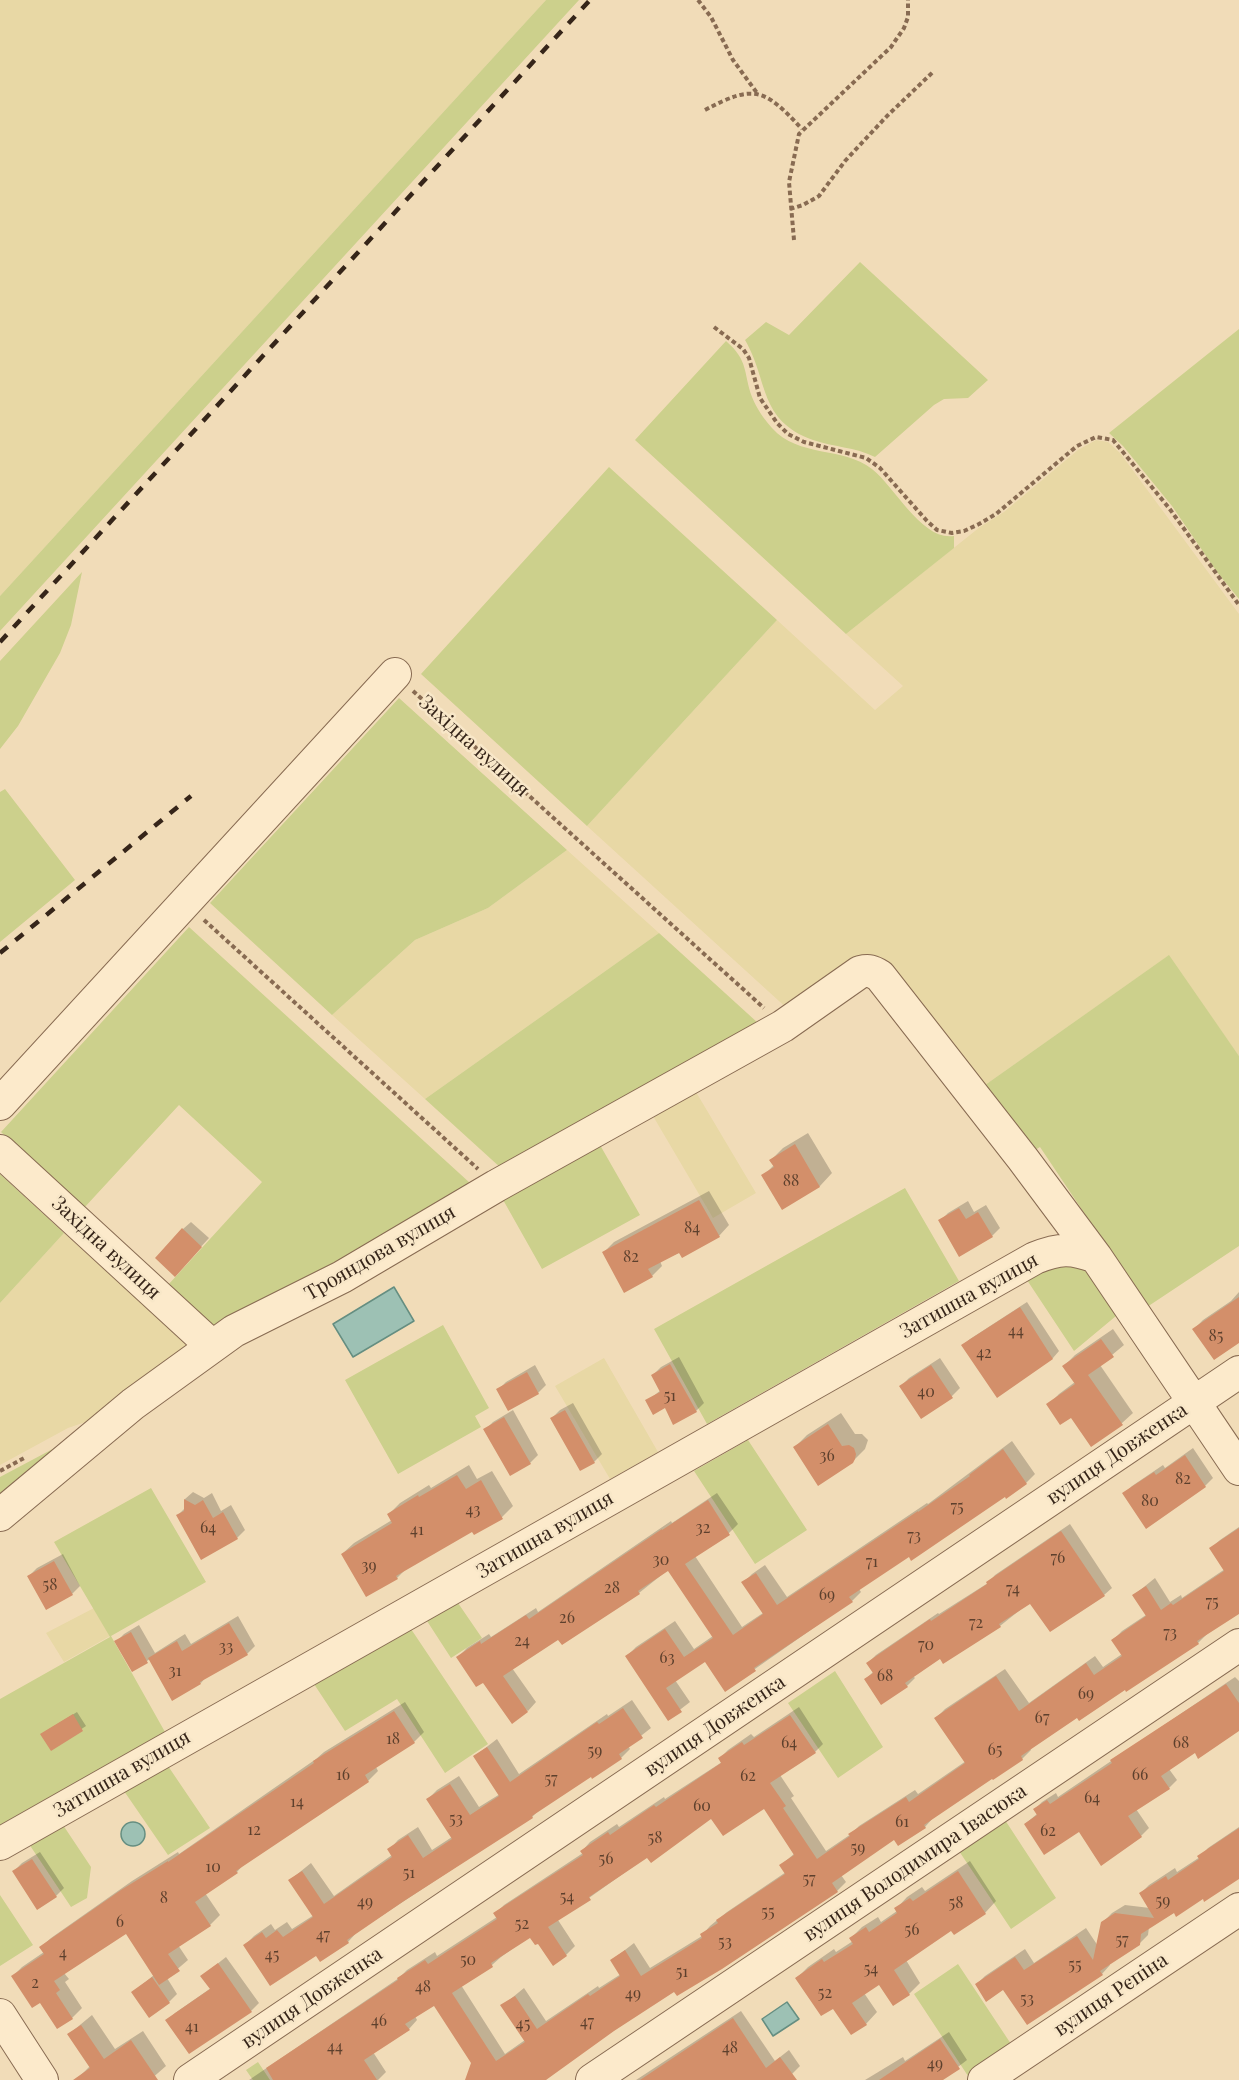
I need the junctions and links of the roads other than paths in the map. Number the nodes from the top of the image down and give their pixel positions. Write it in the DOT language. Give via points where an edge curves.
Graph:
graph roads {
  1 [pos="395,674"];
  2 [pos="0,1104"];
  3 [pos="0,1151"];
  4 [pos="1096,1257"];
  5 [pos="212,1346"];
  6 [pos="1239,1372"];
  7 [pos="1194,1402"];
  8 [pos="1239,1469"];
  9 [pos="0,1515"];
  10 [pos="1239,1645"];
  11 [pos="0,1844"];
  12 [pos="1239,1909"];
  13 [pos="0,2016"];
  14 [pos="42,2080"];
  15 [pos="190,2080"];
  16 [pos="592,2080"];
  17 [pos="984,2080"];
  1 -- 2 [label="street"];
  3 -- 5 [label="street, Західна вулиця"];
  4 -- 5 [label="street, Трояндова вулиця" via="880,976 873,971 860,972 783,1026 342,1277 255,1319"];
  4 -- 7 [label="street, Трояндова вулиця"];
  4 -- 11 [label="street, Затишна вулиця" via="1069,1249 1035,1257"];
  5 -- 9 [label="street, Трояндова вулиця" via="133,1404"];
  6 -- 7 [label="street, вулиця Довженка"];
  7 -- 8 [label="street, Трояндова вулиця"];
  7 -- 15 [label="street, вулиця Довженка"];
  10 -- 16 [label="street, вулиця Володимира Івасюка"];
  12 -- 17 [label="street, вулиця Рєпіна"];
  13 -- 14 [label="street"];
}
